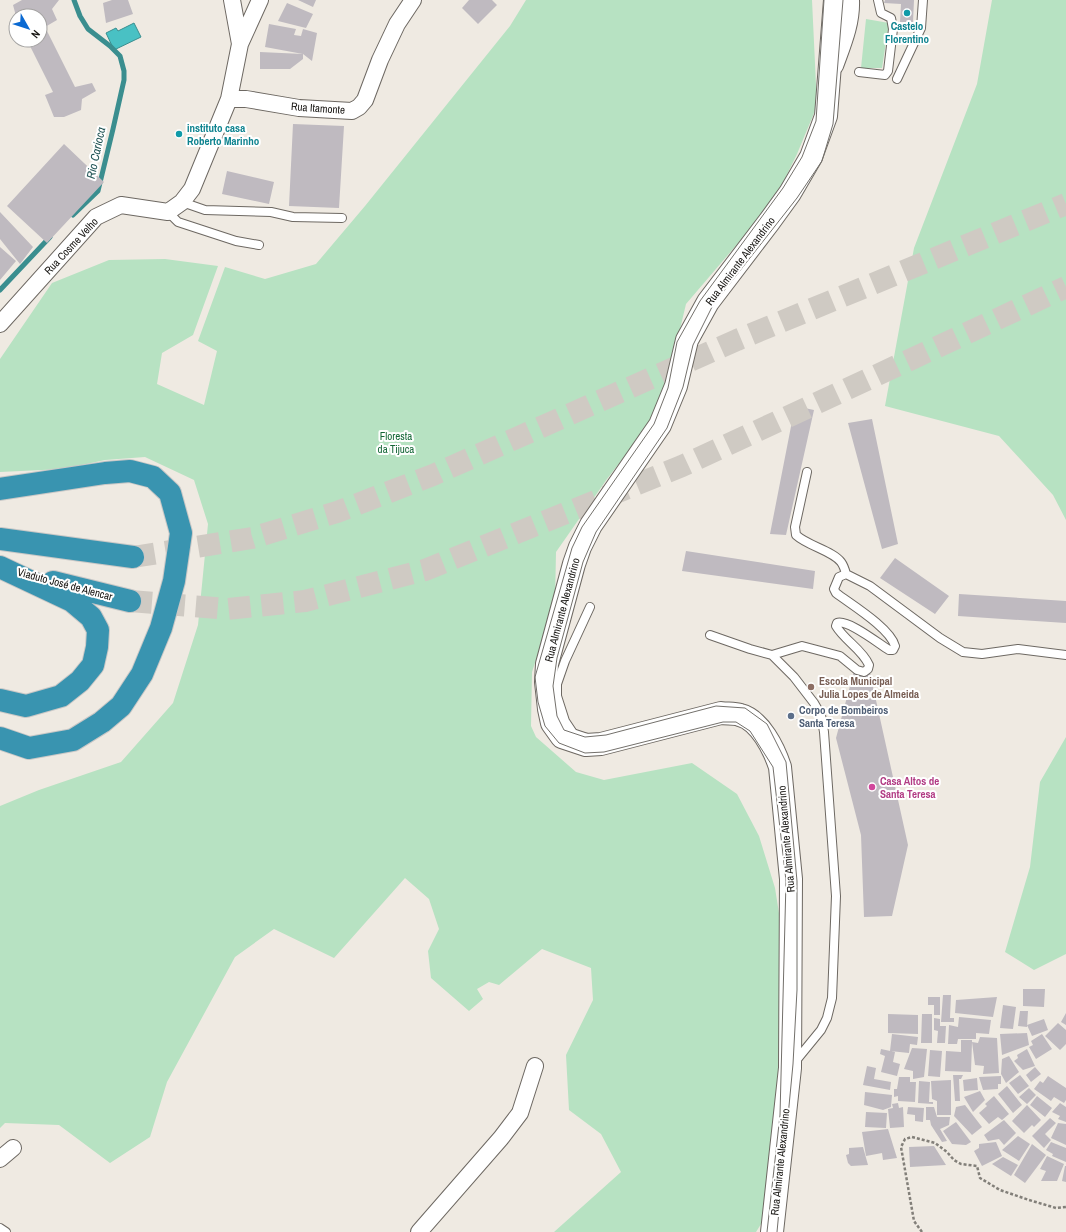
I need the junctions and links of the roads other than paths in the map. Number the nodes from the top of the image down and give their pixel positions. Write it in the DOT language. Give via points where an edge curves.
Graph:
graph roads {
  1 [pos="232,0"];
  2 [pos="260,0"];
  3 [pos="413,0"];
  4 [pos="835,0"];
  5 [pos="852,0"];
  6 [pos="878,0"];
  7 [pos="923,0"];
  8 [pos="240,44"];
  9 [pos="859,72"];
  10 [pos="897,79"];
  11 [pos="828,87"];
  12 [pos="229,99"];
  13 [pos="182,202"];
  14 [pos="168,212"];
  15 [pos="342,218"];
  16 [pos="259,245"];
  17 [pos="0,324"];
  18 [pos="807,472"];
  19 [pos="0,489"];
  20 [pos="0,539"];
  21 [pos="133,557"];
  22 [pos="0,567"];
  23 [pos="846,574"];
  24 [pos="130,601"];
  25 [pos="590,607"];
  26 [pos="710,635"];
  27 [pos="772,655"];
  28 [pos="1066,656"];
  29 [pos="0,700"];
  30 [pos="0,738"];
  31 [pos="578,742"];
  32 [pos="535,1066"];
  33 [pos="790,1068"];
  34 [pos="14,1148"];
  35 [pos="0,1159"];
  36 [pos="0,1228"];
  37 [pos="6,1232"];
  38 [pos="419,1232"];
  39 [pos="772,1232"];
  1 -- 8 [label="street"];
  2 -- 8 [label="street"];
  3 -- 12 [label="street, Rua Itamonte" via="397,24 365,100 352,111 299,108 246,99"];
  4 -- 11 [label="street, Rua Almirante Alexandrino"];
  5 -- 11 [label="street" via="849,26"];
  6 -- 9 [label="lane" via="881,13 891,18 893,29 888,71 885,75"];
  7 -- 10 [label="lane" via="921,28"];
  8 -- 12 [label="street"];
  11 -- 31 [label="street, Rua Almirante Alexandrino" via="825,121 807,164 790,193 708,302 687,340 676,386 660,426 590,525 580,547 551,646 546,682 552,723 562,737"];
  12 -- 13 [label="street" via="192,189"];
  13 -- 14 [label="street"];
  13 -- 15 [label="lane" via="204,210"];
  14 -- 16 [label="lane" via="178,222 236,241"];
  14 -- 17 [label="street, Rua Cosme Velho" via="121,205 96,217"];
  18 -- 23 [label="lane" via="795,527 796,535 801,540 835,556"];
  19 -- 30 [label="highway" via="130,471 153,477 170,493 181,533 174,581 160,628 142,674 121,706 102,722 73,740 29,748"];
  20 -- 21 [label="highway"];
  22 -- 24 [label="highway, Viaduto José de Alencar"];
  22 -- 29 [label="highway" via="72,601 91,617 98,630 93,665 80,681 61,696 26,706"];
  23 -- 27 [label="lane" via="839,577 834,589 836,593 882,627 894,641 893,650 889,650 856,628 840,622 836,626 839,631 866,657 870,665 864,672 857,670 840,656 802,646"];
  23 -- 28 [label="lane" via="870,586 963,652 982,654 1018,649"];
  25 -- 31 [label="lane" via="557,684 557,696 564,721"];
  26 -- 27 [label="lane"];
  27 -- 33 [label="lane" via="794,677 821,715 836,896 832,998 827,1018 814,1040"];
  31 -- 33 [label="street, Rua Almirante Alexandrino" via="586,745 601,744 721,714 741,715 761,731 780,767 791,879"];
  32 -- 38 [label="street" via="520,1113"];
  33 -- 39 [label="street, Rua Almirante Alexandrino"];
  34 -- 35 [label="street"];
  36 -- 37 [label="lane"];
}
